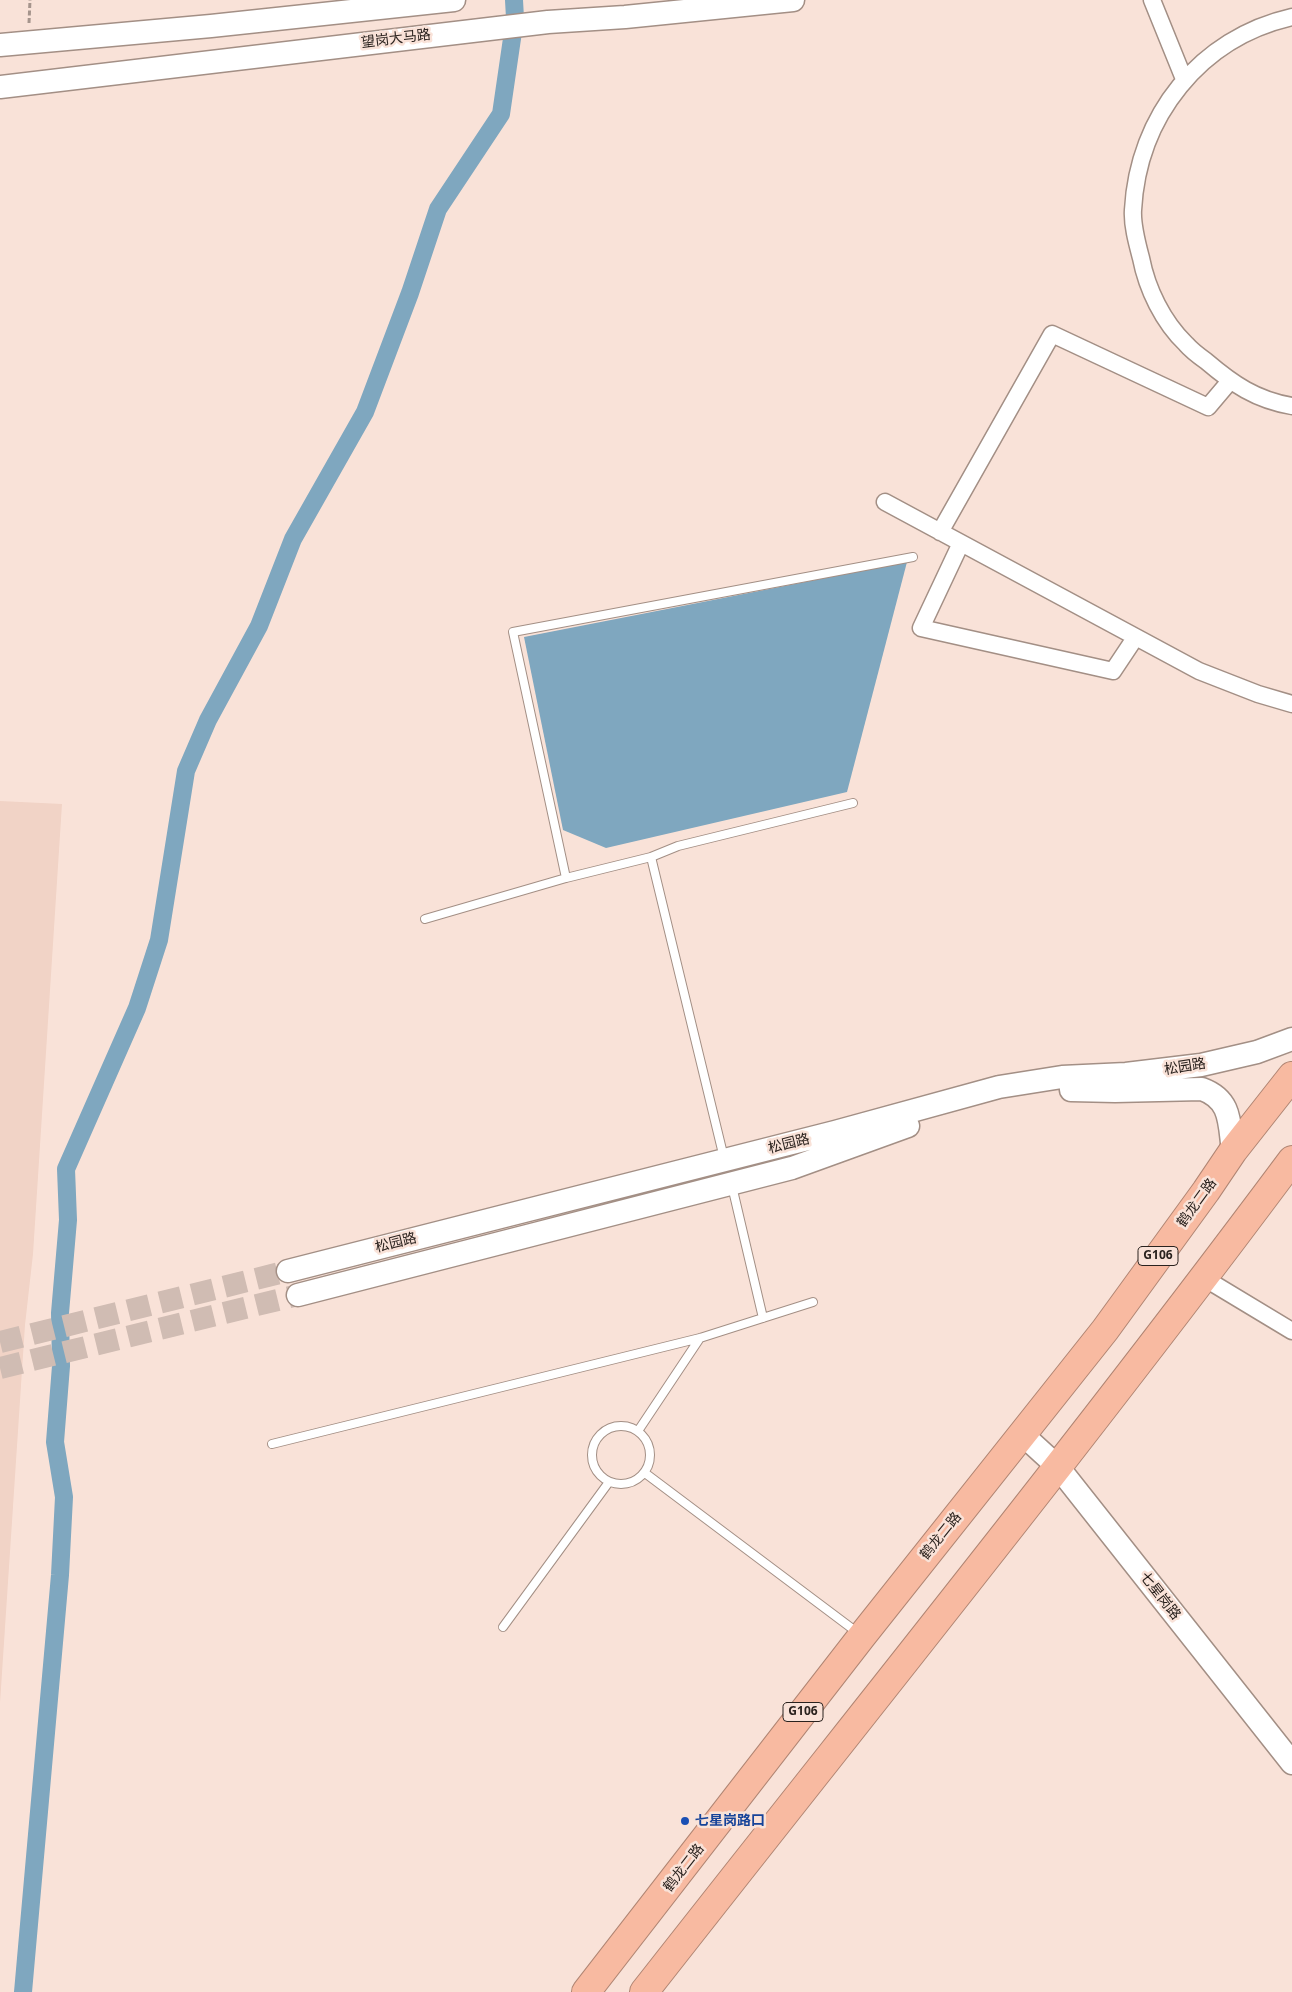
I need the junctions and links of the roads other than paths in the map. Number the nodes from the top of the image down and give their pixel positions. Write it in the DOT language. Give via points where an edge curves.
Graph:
graph roads {
  1 [pos="454,0"];
  2 [pos="793,0"];
  3 [pos="1152,0"];
  4 [pos="1292,17"];
  5 [pos="0,45"];
  6 [pos="1184,80"];
  7 [pos="0,87"];
  8 [pos="1230,381"];
  9 [pos="1292,406"];
  10 [pos="885,502"];
  11 [pos="940,532"];
  12 [pos="961,543"];
  13 [pos="913,557"];
  14 [pos="1135,638"];
  15 [pos="1292,704"];
  16 [pos="853,803"];
  17 [pos="652,857"];
  18 [pos="566,878"];
  19 [pos="425,920"];
  20 [pos="1292,1039"];
  21 [pos="1292,1076"];
  22 [pos="1233,1151"];
  23 [pos="725,1160"];
  24 [pos="1292,1160"];
  25 [pos="732,1184"];
  26 [pos="288,1271"];
  27 [pos="1204,1278"];
  28 [pos="298,1295"];
  29 [pos="813,1302"];
  30 [pos="763,1318"];
  31 [pos="1292,1331"];
  32 [pos="700,1338"];
  33 [pos="638,1431"];
  34 [pos="1023,1435"];
  35 [pos="272,1444"];
  36 [pos="1058,1467"];
  37 [pos="645,1472"];
  38 [pos="608,1482"];
  39 [pos="504,1627"];
  40 [pos="862,1636"];
  41 [pos="1292,1763"];
  42 [pos="586,1992"];
  43 [pos="644,1992"];
  1 -- 5 [label="street"];
  2 -- 7 [label="street, 望岗大马路" via="465,31"];
  3 -- 6 [label="street"];
  4 -- 6 [label="street" via="1260,26 1233,40"];
  6 -- 8 [label="street" via="1167,102 1143,155 1133,211 1137,241 1153,296 1166,318 1185,344"];
  8 -- 9 [label="street" via="1255,395"];
  8 -- 11 [label="street" via="1208,407 1052,334"];
  10 -- 11 [label="street"];
  11 -- 12 [label="street"];
  12 -- 14 [label="street"];
  12 -- 14 [label="street" via="921,628 1112,671"];
  13 -- 18 [label="lane" via="513,632"];
  14 -- 15 [label="street" via="1199,671"];
  16 -- 17 [label="lane" via="678,846"];
  17 -- 18 [label="lane"];
  17 -- 23 [label="lane"];
  18 -- 19 [label="lane"];
  20 -- 23 [label="street, 松园路" via="1257,1052 1200,1065 1126,1074 1062,1077 999,1087"];
  21 -- 22 [label="highway, 鹤龙二路 / G106"];
  22 -- 25 [label="street, 松园路" via="1224,1103 1202,1089 1083,1089 1021,1095 962,1108 792,1168"];
  22 -- 34 [label="highway, 鹤龙二路 / G106" via="1105,1330"];
  23 -- 26 [label="street, 松园路"];
  24 -- 27 [label="highway"];
  25 -- 28 [label="street, 松园路"];
  25 -- 30 [label="lane"];
  27 -- 31 [label="street"];
  27 -- 36 [label="highway"];
  29 -- 30 [label="lane"];
  30 -- 32 [label="lane"];
  32 -- 33 [label="lane"];
  32 -- 35 [label="lane"];
  33 -- 37 [label="lane" via="649,1446 649,1464"];
  33 -- 38 [label="lane" via="620,1426 610,1428 596,1440 592,1448 594,1468"];
  34 -- 36 [label="street, 七星岗路"];
  34 -- 40 [label="highway, 鹤龙二路 / G106"];
  36 -- 41 [label="street, 七星岗路"];
  36 -- 43 [label="highway"];
  37 -- 38 [label="lane" via="628,1484"];
  37 -- 40 [label="lane"];
  38 -- 39 [label="lane"];
  40 -- 42 [label="highway, 鹤龙二路 / G106"];
}
